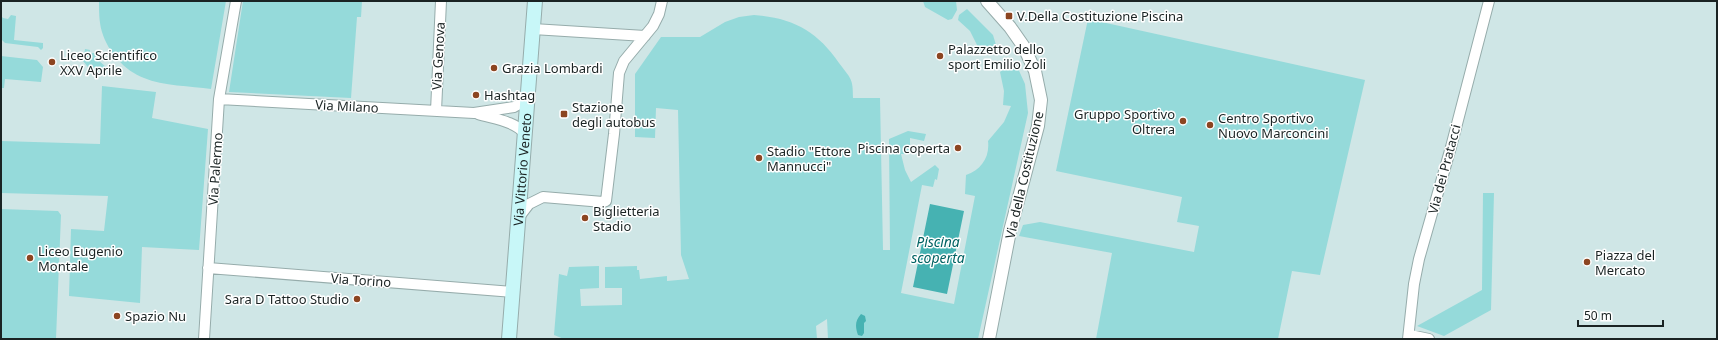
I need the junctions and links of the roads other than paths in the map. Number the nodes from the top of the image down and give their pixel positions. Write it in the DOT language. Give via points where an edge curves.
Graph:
graph roads {
  1 [pos="236,1"];
  2 [pos="441,1"];
  3 [pos="535,1"];
  4 [pos="662,1"];
  5 [pos="987,1"];
  6 [pos="1489,1"];
  7 [pos="533,28"];
  8 [pos="645,36"];
  9 [pos="529,86"];
  10 [pos="220,99"];
  11 [pos="436,111"];
  12 [pos="474,113"];
  13 [pos="525,134"];
  14 [pos="519,217"];
  15 [pos="208,268"];
  16 [pos="514,292"];
  17 [pos="1409,337"];
  18 [pos="204,339"];
  19 [pos="510,339"];
  20 [pos="989,339"];
  21 [pos="1429,339"];
  1 -- 10 [label="street, Via Palermo"];
  2 -- 11 [label="street, Via Genova"];
  3 -- 7 [label="main road, Via Vittorio Veneto"];
  4 -- 8 [label="street" via="656,22"];
  5 -- 20 [label="street, Via della Costituzione" via="1024,47 1035,71 1041,100 1038,126 1010,231"];
  6 -- 17 [label="street, Via dei Pratacci" via="1414,284"];
  7 -- 8 [label="street"];
  7 -- 9 [label="main road, Via Vittorio Veneto"];
  8 -- 14 [label="street" via="620,69 607,197 603,202 543,197 529,204"];
  9 -- 12 [label="street, Via Milano" via="523,100 514,107"];
  9 -- 13 [label="main road, Via Vittorio Veneto"];
  10 -- 11 [label="street, Via Milano"];
  10 -- 15 [label="street, Via Palermo"];
  11 -- 12 [label="street, Via Milano"];
  12 -- 13 [label="street, Via Milano" via="512,124"];
  13 -- 14 [label="main road, Via Vittorio Veneto"];
  14 -- 16 [label="main road, Via Vittorio Veneto"];
  15 -- 16 [label="street, Via Torino"];
  15 -- 18 [label="street, Via Palermo"];
  16 -- 19 [label="main road, Via Vittorio Veneto"];
  17 -- 21 [label="street"];
}
